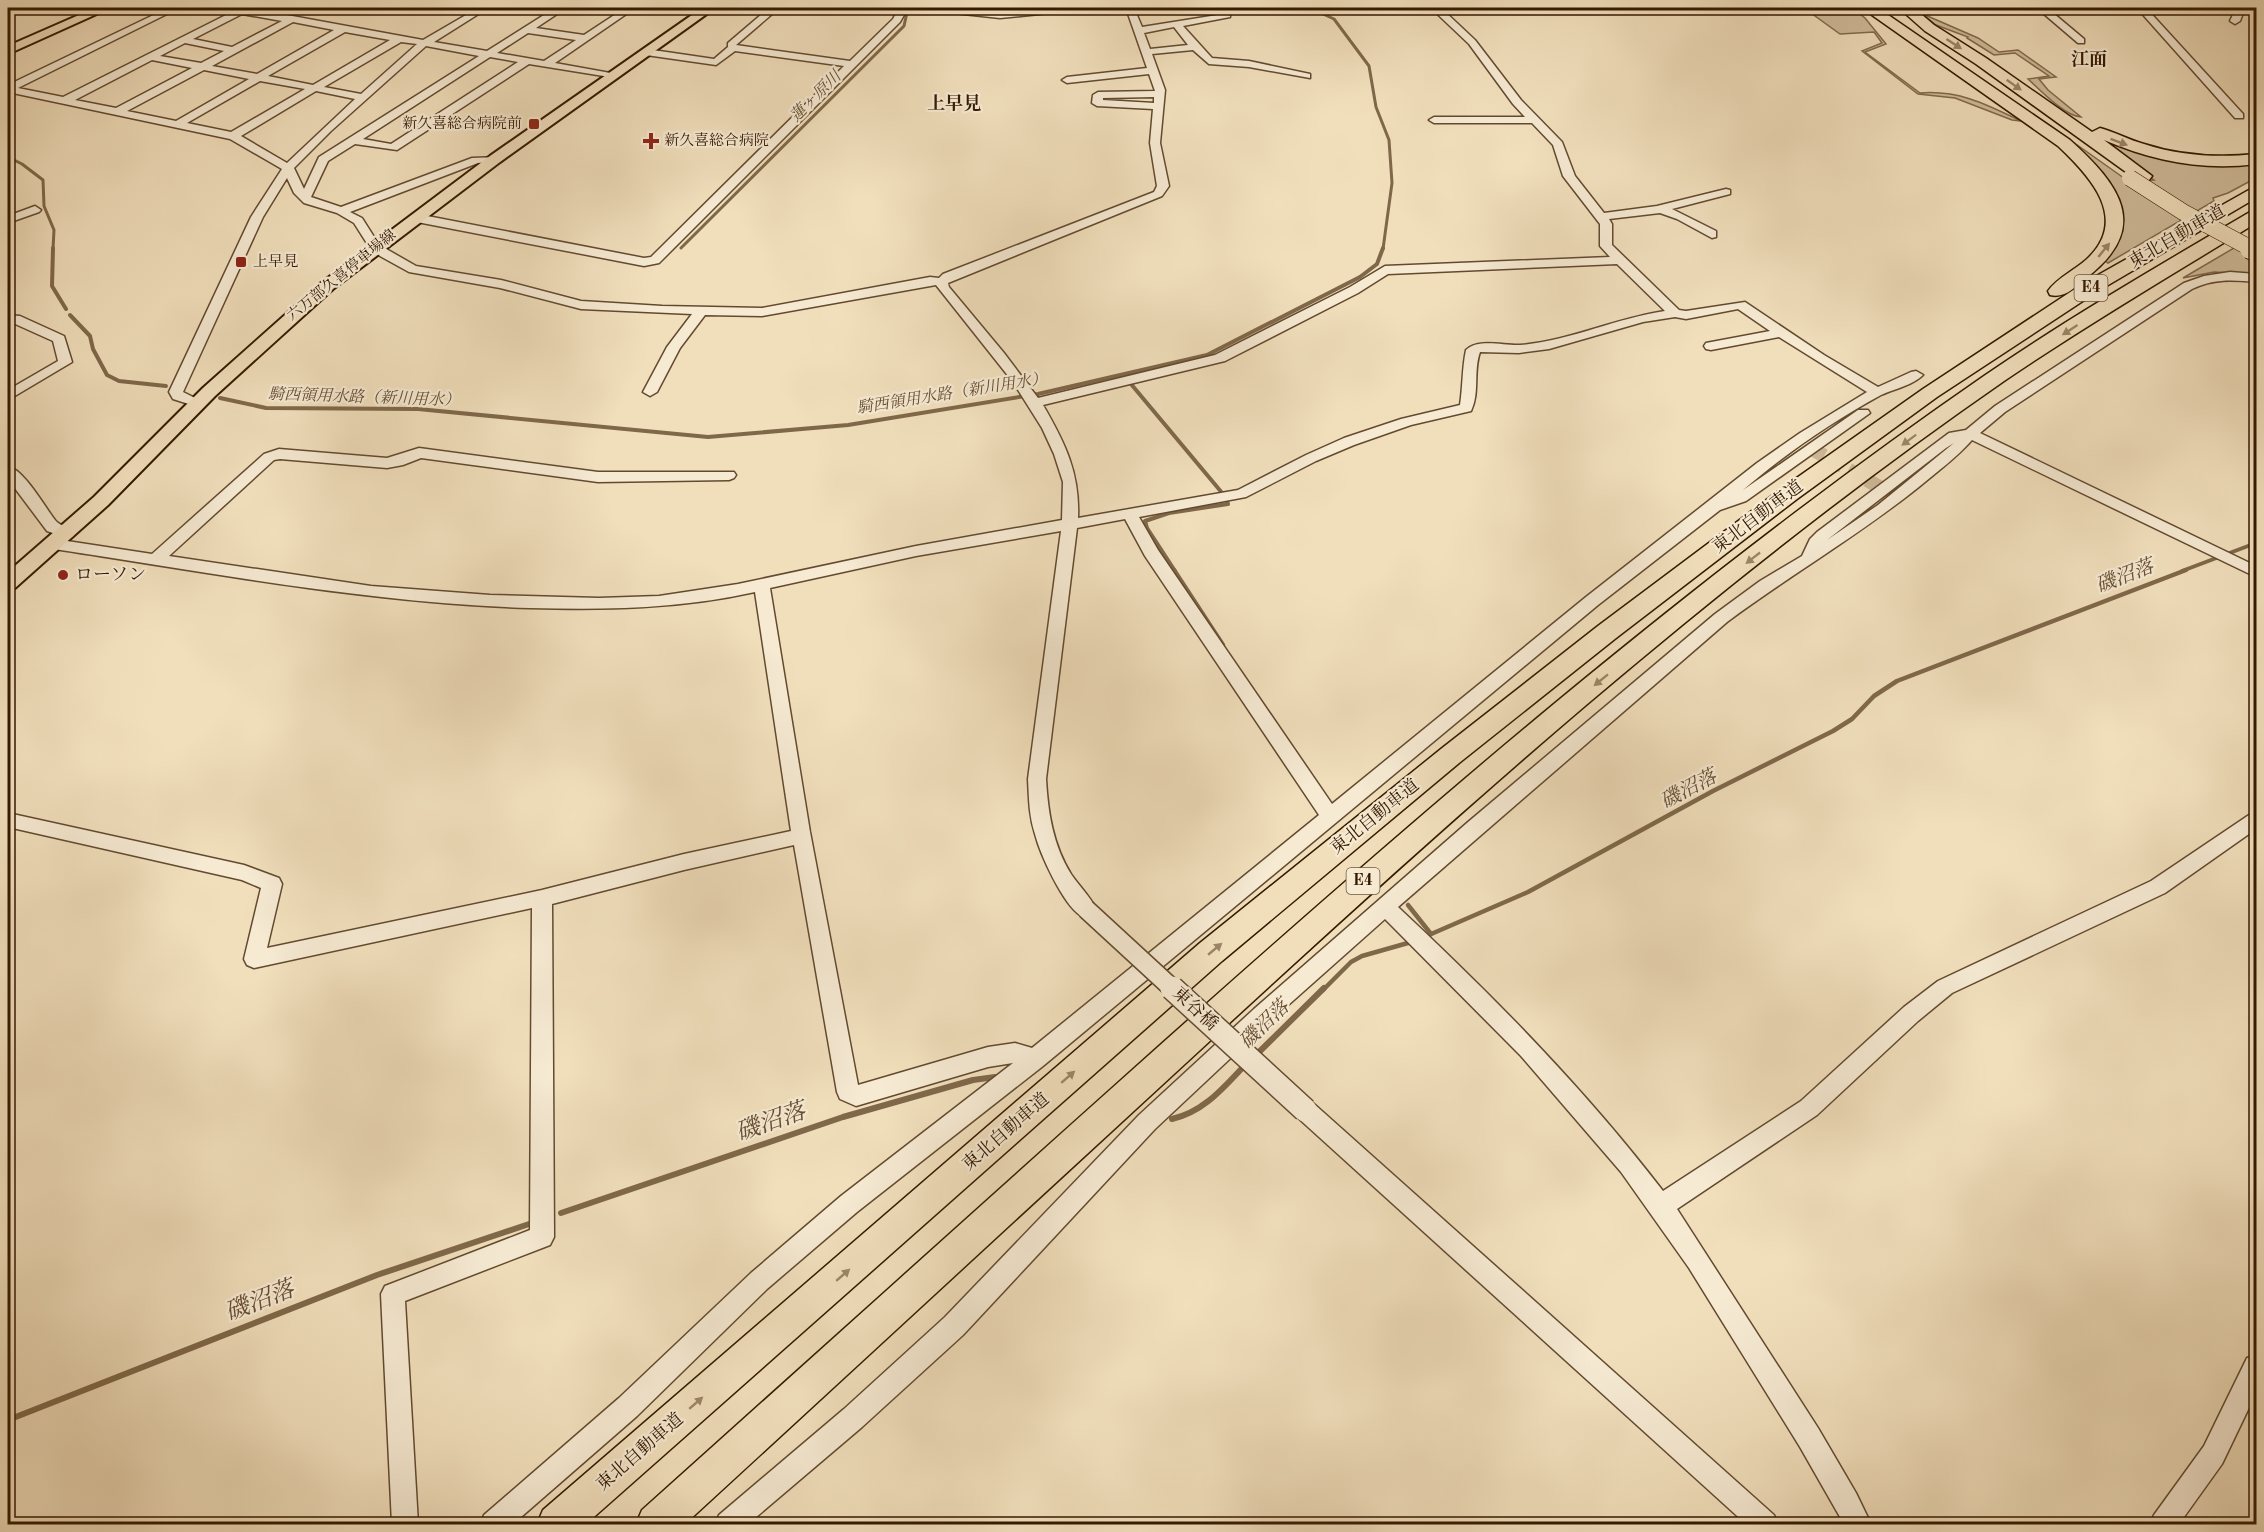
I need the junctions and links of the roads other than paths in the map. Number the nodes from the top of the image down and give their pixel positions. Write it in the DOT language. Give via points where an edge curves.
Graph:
graph roads {
  1 [pos="104,8"];
  2 [pos="174,8"];
  3 [pos="227,8"];
  4 [pos="288,8"];
  5 [pos="465,8"];
  6 [pos="484,8"];
  7 [pos="561,8"];
  8 [pos="631,8"];
  9 [pos="705,8"];
  10 [pos="774,8"];
  11 [pos="903,8"];
  12 [pos="935,8"];
  13 [pos="1069,8"];
  14 [pos="1130,8"];
  15 [pos="1436,8"];
  16 [pos="1869,8"];
  17 [pos="1886,8"];
  18 [pos="1896,8"];
  19 [pos="1906,8"];
  20 [pos="2042,8"];
  21 [pos="2140,8"];
  22 [pos="2240,8"];
  23 [pos="243,9"];
  24 [pos="1016,11"];
  25 [pos="1227,15"];
  26 [pos="273,16"];
  27 [pos="292,19"];
  28 [pos="2235,21"];
  29 [pos="1176,24"];
  30 [pos="1928,26"];
  31 [pos="344,28"];
  32 [pos="445,29"];
  33 [pos="527,30"];
  34 [pos="1137,31"];
  35 [pos="400,38"];
  36 [pos="585,38"];
  37 [pos="184,40"];
  38 [pos="2081,41"];
  39 [pos="424,43"];
  40 [pos="1926,45"];
  41 [pos="1194,47"];
  42 [pos="734,48"];
  43 [pos="8,50"];
  44 [pos="234,50"];
  45 [pos="646,52"];
  46 [pos="1145,52"];
  47 [pos="489,54"];
  48 [pos="150,57"];
  49 [pos="527,61"];
  50 [pos="546,64"];
  51 [pos="852,64"];
  52 [pos="204,66"];
  53 [pos="1153,70"];
  54 [pos="612,76"];
  55 [pos="1306,76"];
  56 [pos="256,77"];
  57 [pos="1067,80"];
  58 [pos="313,88"];
  59 [pos="8,89"];
  60 [pos="1160,94"];
  61 [pos="362,97"];
  62 [pos="2003,99"];
  63 [pos="64,101"];
  64 [pos="1160,106"];
  65 [pos="405,108"];
  66 [pos="2047,108"];
  67 [pos="117,112"];
  68 [pos="443,116"];
  69 [pos="2239,116"];
  70 [pos="1434,120"];
  71 [pos="1534,120"];
  72 [pos="176,125"];
  73 [pos="233,136"];
  74 [pos="353,140"];
  75 [pos="495,159"];
  76 [pos="2256,159"];
  77 [pos="288,168"];
  78 [pos="2137,177"];
  79 [pos="2256,191"];
  80 [pos="1726,192"];
  81 [pos="305,198"];
  82 [pos="1661,208"];
  83 [pos="35,210"];
  84 [pos="341,211"];
  85 [pos="2256,216"];
  86 [pos="1602,217"];
  87 [pos="417,218"];
  88 [pos="8,220"];
  89 [pos="2256,226"];
  90 [pos="1712,234"];
  91 [pos="2256,243"];
  92 [pos="378,246"];
  93 [pos="2256,251"];
  94 [pos="1619,260"];
  95 [pos="2256,278"];
  96 [pos="942,282"];
  97 [pos="2119,298"];
  98 [pos="701,311"];
  99 [pos="1675,313"];
  100 [pos="8,319"];
  101 [pos="1781,333"];
  102 [pos="1711,346"];
  103 [pos="1923,384"];
  104 [pos="650,392"];
  105 [pos="1877,392"];
  106 [pos="8,396"];
  107 [pos="1032,398"];
  108 [pos="198,403"];
  109 [pos="1970,434"];
  110 [pos="8,471"];
  111 [pos="729,475"];
  112 [pos="1123,515"];
  113 [pos="1070,524"];
  114 [pos="61,538"];
  115 [pos="155,560"];
  116 [pos="2256,572"];
  117 [pos="8,583"];
  118 [pos="762,586"];
  119 [pos="1329,816"];
  120 [pos="8,820"];
  121 [pos="2254,825"];
  122 [pos="802,836"];
  123 [pos="542,898"];
  124 [pos="1384,906"];
  125 [pos="1035,1059"];
  126 [pos="1661,1206"];
  127 [pos="2256,1367"];
  128 [pos="405,1524"];
  129 [pos="493,1524"];
  130 [pos="557,1524"];
  131 [pos="656,1524"];
  132 [pos="728,1524"];
  133 [pos="1766,1524"];
  134 [pos="1858,1524"];
  135 [pos="2163,1524"];
  1 -- 43 [label="main road"];
  2 -- 59 [label="street"];
  3 -- 23 [label="street"];
  4 -- 26 [label="street"];
  5 -- 32 [label="street" via="447,22"];
  6 -- 32 [label="street"];
  7 -- 33 [label="street"];
  8 -- 36 [label="street"];
  9 -- 45 [label="main road, 六万部久喜停車場線"];
  10 -- 42 [label="street" via="731,45"];
  11 -- 51 [label="street" via="897,20"];
  12 -- 24 [label="street" via="1000,15"];
  13 -- 24 [label="street"];
  14 -- 34 [label="street"];
  15 -- 71 [label="street" via="1472,42"];
  16 -- 40 [label="highway"];
  17 -- 40 [label="highway"];
  18 -- 30 [label="highway"];
  19 -- 30 [label="highway"];
  20 -- 38 [label="street"];
  21 -- 69 [label="street"];
  22 -- 28 [label="street"];
  23 -- 26 [label="street"];
  23 -- 37 [label="street"];
  25 -- 29 [label="street"];
  26 -- 27 [label="street"];
  27 -- 31 [label="street"];
  27 -- 44 [label="street"];
  29 -- 34 [label="street"];
  29 -- 41 [label="street"];
  30 -- 66 [label="highway, one-way"];
  31 -- 35 [label="street"];
  31 -- 56 [label="street"];
  32 -- 39 [label="street"];
  33 -- 36 [label="street"];
  33 -- 47 [label="street"];
  34 -- 46 [label="street"];
  35 -- 39 [label="street"];
  35 -- 58 [label="street"];
  36 -- 50 [label="street"];
  37 -- 44 [label="street"];
  37 -- 48 [label="street"];
  39 -- 47 [label="street"];
  39 -- 61 [label="street"];
  40 -- 62 [label="highway"];
  41 -- 46 [label="street"];
  41 -- 55 [label="street" via="1209,61 1249,64"];
  42 -- 45 [label="street" via="716,62"];
  42 -- 51 [label="street"];
  44 -- 52 [label="street"];
  45 -- 54 [label="main road, 六万部久喜停車場線"];
  46 -- 53 [label="street"];
  47 -- 49 [label="street"];
  47 -- 65 [label="street"];
  48 -- 52 [label="street"];
  48 -- 63 [label="street"];
  49 -- 50 [label="street"];
  49 -- 68 [label="street"];
  50 -- 54 [label="street"];
  51 -- 87 [label="street" via="655,260 644,262"];
  52 -- 56 [label="street"];
  52 -- 67 [label="street"];
  53 -- 57 [label="street"];
  53 -- 60 [label="street"];
  54 -- 75 [label="main road, 六万部久喜停車場線"];
  56 -- 58 [label="street"];
  56 -- 72 [label="street"];
  58 -- 61 [label="street"];
  58 -- 73 [label="street"];
  59 -- 63 [label="street"];
  60 -- 64 [label="street"];
  60 -- 64 [label="street" via="1098,95 1097,103"];
  61 -- 77 [label="street"];
  62 -- 78 [label="highway" via="2050,122"];
  103 -- 62 [label="highway, one-way" via="2051,296 2094,261 2114,234 2113,206 2087,166 2064,143"];
  63 -- 67 [label="street"];
  64 -- 96 [label="street" via="1155,143 1163,186 1158,194"];
  65 -- 68 [label="street"];
  65 -- 74 [label="street"];
  66 -- 76 [label="highway, one-way" via="2116,141 2148,151 2199,161"];
  66 -- 78 [label="highway"];
  67 -- 72 [label="street"];
  68 -- 74 [label="street" via="393,148"];
  70 -- 71 [label="street"];
  71 -- 86 [label="street" via="1558,144 1569,176"];
  72 -- 73 [label="street"];
  73 -- 77 [label="street"];
  74 -- 81 [label="street" via="324,159"];
  75 -- 84 [label="street" via="476,160"];
  75 -- 87 [label="main road, 六万部久喜停車場線"];
  77 -- 81 [label="street"];
  77 -- 108 [label="street" via="257,218 176,392"];
  78 -- 91 [label="highway"];
  78 -- 93 [label="highway, bridge" via="2183,212"];
  79 -- 103 [label="highway, 東北自動車道 / E4"];
  80 -- 82 [label="street"];
  81 -- 84 [label="street"];
  82 -- 86 [label="street"];
  82 -- 90 [label="street" via="1680,214"];
  83 -- 88 [label="street"];
  84 -- 92 [label="street" via="358,221"];
  85 -- 97 [label="highway, 東北自動車道 / E4"];
  86 -- 94 [label="street" via="1606,229 1604,243"];
  87 -- 92 [label="main road, 六万部久喜停車場線"];
  89 -- 97 [label="highway" via="2160,283"];
  92 -- 98 [label="street" via="413,269 501,284 581,305"];
  92 -- 108 [label="main road, 六万部久喜停車場線" via="304,304"];
  94 -- 99 [label="street"];
  94 -- 107 [label="street" via="1385,270 1354,290 1220,358 1132,381"];
  95 -- 109 [label="street" via="2216,276 2188,286 2000,409"];
  96 -- 98 [label="street" via="762,312"];
  96 -- 107 [label="street, 東谷橋" via="949,296"];
  97 -- 131 [label="highway, 東北自動車道 / E4, one-way" via="1996,378 1815,510 1480,780 1360,884"];
  98 -- 104 [label="street" via="674,347"];
  99 -- 101 [label="street" via="1686,315 1740,305"];
  99 -- 112 [label="street" via="1642,318 1549,345 1478,348 1473,350 1468,370 1466,408 1374,430 1292,466 1241,494"];
  100 -- 106 [label="street" via="59,339 65,362"];
  101 -- 102 [label="street"];
  101 -- 105 [label="street"];
  103 -- 105 [label="street"];
  130 -- 103 [label="highway, 東北自動車道 / E4, one-way" via="1193,967 1329,854"];
  105 -- 119 [label="street" via="1762,466"];
  107 -- 113 [label="street, 東谷橋" via="1059,448 1071,485"];
  108 -- 114 [label="main road, 六万部久喜停車場線"];
  109 -- 116 [label="street"];
  109 -- 124 [label="street" via="1883,508 1721,618"];
  110 -- 114 [label="street"];
  111 -- 115 [label="street" via="598,477 419,453 387,463 279,454 269,458"];
  112 -- 113 [label="street"];
  112 -- 119 [label="street"];
  113 -- 118 [label="street" via="895,555"];
  113 -- 133 [label="street, 東谷橋, bridge" via="1037,779 1041,823 1052,861 1062,879 1086,909 1305,1110"];
  114 -- 115 [label="street"];
  114 -- 117 [label="main road, 六万部久喜停車場線"];
  115 -- 118 [label="street" via="371,592 490,601 659,602"];
  118 -- 122 [label="street"];
  119 -- 125 [label="street"];
  120 -- 123 [label="street" via="244,873 272,884 254,959"];
  121 -- 126 [label="street" via="2158,887 1945,987 1809,1108"];
  122 -- 123 [label="street"];
  122 -- 125 [label="street" via="848,1092 856,1096 997,1055 1015,1053"];
  123 -- 128 [label="street" via="542,1237 393,1294"];
  124 -- 126 [label="street" via="1546,1069"];
  124 -- 132 [label="street" via="1147,1122 954,1326"];
  125 -- 129 [label="street" via="891,1169 759,1281 628,1407"];
  126 -- 134 [label="street" via="1788,1404"];
  127 -- 135 [label="street" via="2212,1455"];
}
